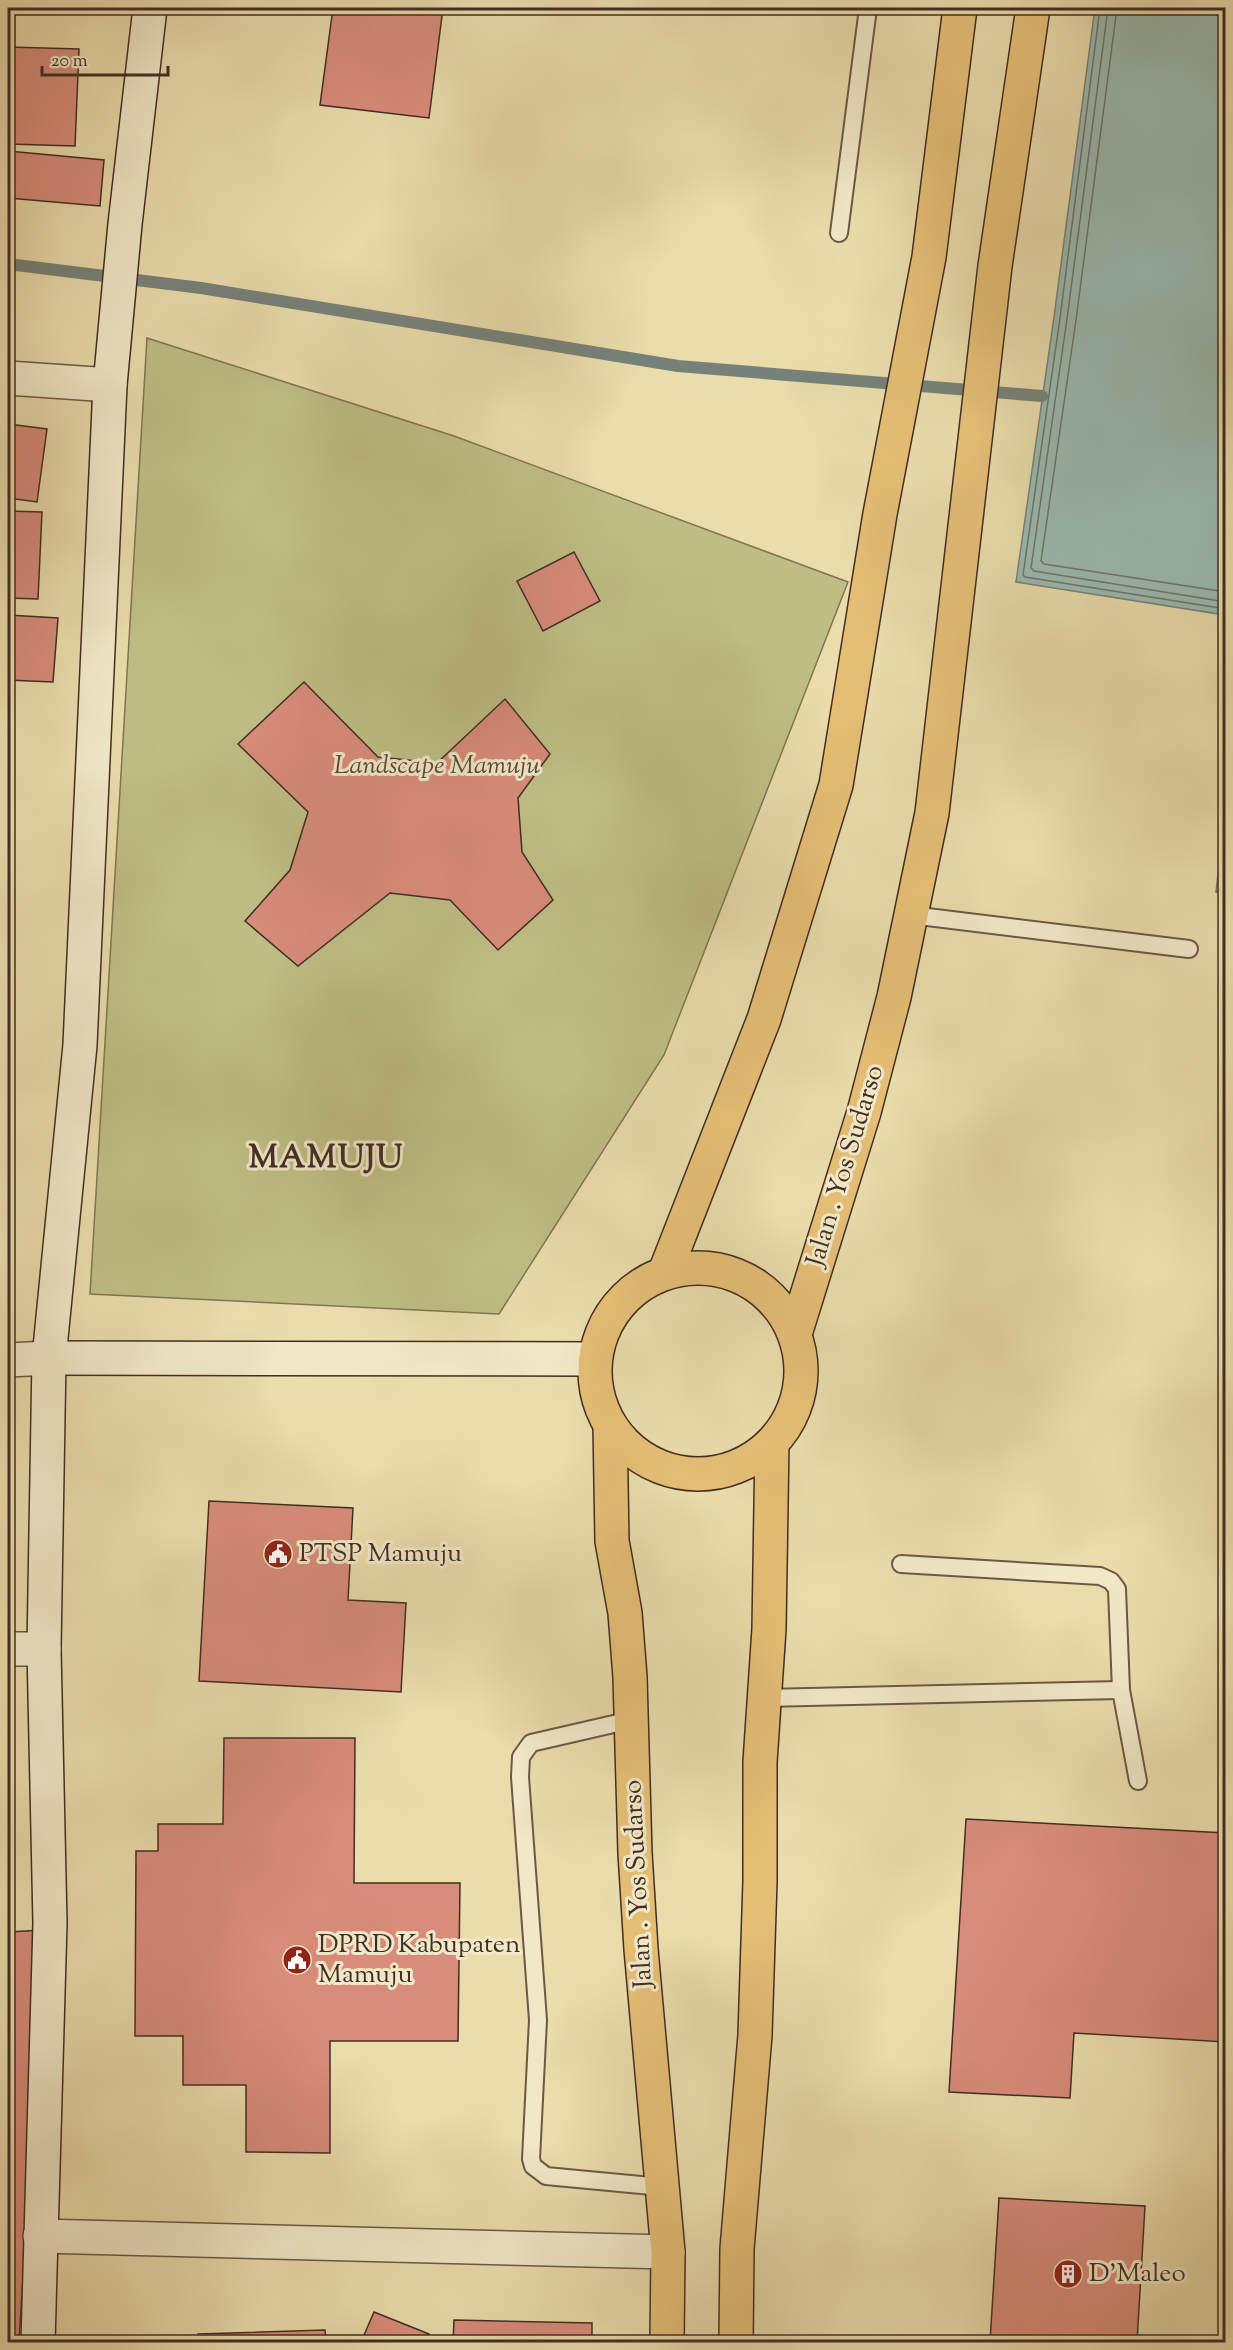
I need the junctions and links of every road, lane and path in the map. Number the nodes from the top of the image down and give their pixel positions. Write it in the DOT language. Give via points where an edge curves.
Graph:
graph roads {
  1 [pos="150,8"];
  2 [pos="868,8"];
  3 [pos="960,8"];
  4 [pos="1033,8"];
  5 [pos="839,233"];
  6 [pos="8,378"];
  7 [pos="110,385"];
  8 [pos="910,915"];
  9 [pos="1189,949"];
  10 [pos="665,1272"];
  11 [pos="795,1334"];
  12 [pos="49,1358"];
  13 [pos="595,1359"];
  14 [pos="8,1360"];
  15 [pos="610,1425"];
  16 [pos="772,1443"];
  17 [pos="901,1564"];
  18 [pos="8,1649"];
  19 [pos="44,1649"];
  20 [pos="1121,1690"];
  21 [pos="764,1698"];
  22 [pos="631,1720"];
  23 [pos="1138,1781"];
  24 [pos="662,2187"];
  25 [pos="40,2236"];
  26 [pos="668,2252"];
  27 [pos="38,2343"];
  28 [pos="667,2343"];
  29 [pos="736,2343"];
  1 -- 7 [label="main road"];
  2 -- 5 [label="lane"];
  3 -- 10 [label="highway" via="929,257 880,514 836,785 765,1019"];
  4 -- 8 [label="highway, Jalan . Yos Sudarso" via="995,266 932,813"];
  6 -- 7 [label="main road"];
  7 -- 12 [label="main road" via="80,1045"];
  8 -- 9 [label="lane"];
  8 -- 11 [label="highway, Jalan . Yos Sudarso" via="894,997 864,1112"];
  10 -- 11 [label="highway" via="712,1268 745,1278 777,1303"];
  10 -- 13 [label="highway" via="644,1282 611,1315 600,1336"];
  11 -- 16 [label="highway" via="801,1380 796,1403"];
  12 -- 13 [label="main road"];
  12 -- 14 [label="main road"];
  12 -- 19 [label="main road"];
  13 -- 15 [label="highway" via="600,1404"];
  15 -- 16 [label="highway" via="624,1444 643,1459 686,1474 732,1468"];
  15 -- 22 [label="highway, Jalan . Yos Sudarso" via="612,1542 624,1613"];
  16 -- 21 [label="highway"];
  17 -- 20 [label="lane" via="1100,1576 1111,1581 1119,1601"];
  18 -- 19 [label="main road"];
  19 -- 25 [label="main road" via="50,1923"];
  20 -- 21 [label="lane"];
  20 -- 23 [label="lane"];
  21 -- 29 [label="highway" via="755,2035 736,2249"];
  22 -- 24 [label="highway, Jalan . Yos Sudarso" via="640,1938"];
  22 -- 24 [label="lane" via="531,1743 521,1756 538,2020 531,2159 533,2166 546,2176"];
  24 -- 26 [label="highway, Jalan . Yos Sudarso"];
  25 -- 26 [label="main road"];
  25 -- 27 [label="main road"];
  26 -- 28 [label="highway, Jalan . Yos Sudarso"];
}
